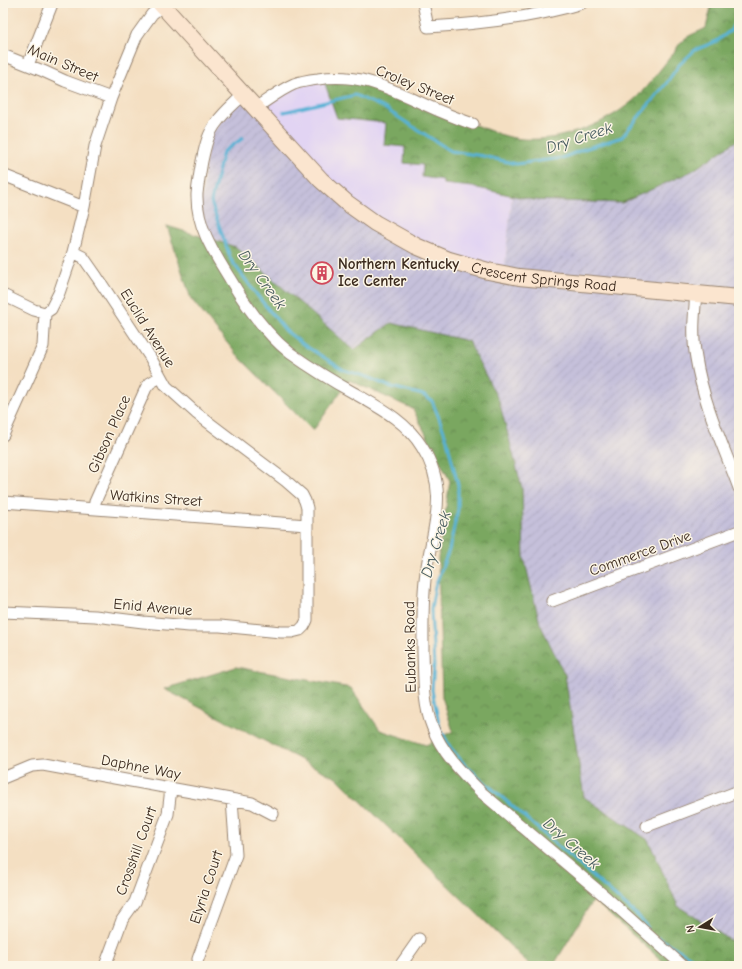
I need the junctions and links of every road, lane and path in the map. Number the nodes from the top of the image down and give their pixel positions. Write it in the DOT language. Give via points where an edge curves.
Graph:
graph roads {
  1 [pos="423,3"];
  2 [pos="582,3"];
  3 [pos="52,4"];
  4 [pos="161,4"];
  5 [pos="3,55"];
  6 [pos="28,65"];
  7 [pos="243,95"];
  8 [pos="111,98"];
  9 [pos="255,108"];
  10 [pos="473,124"];
  11 [pos="3,175"];
  12 [pos="84,208"];
  13 [pos="73,252"];
  14 [pos="696,294"];
  15 [pos="3,295"];
  16 [pos="739,298"];
  17 [pos="45,313"];
  18 [pos="160,377"];
  19 [pos="3,435"];
  20 [pos="739,488"];
  21 [pos="3,502"];
  22 [pos="94,509"];
  23 [pos="307,525"];
  24 [pos="739,531"];
  25 [pos="552,601"];
  26 [pos="3,612"];
  27 [pos="300,630"];
  28 [pos="3,778"];
  29 [pos="171,788"];
  30 [pos="739,791"];
  31 [pos="232,800"];
  32 [pos="273,814"];
  33 [pos="647,826"];
  34 [pos="419,940"];
  35 [pos="198,959"];
  36 [pos="105,966"];
  37 [pos="400,966"];
  38 [pos="682,966"];
  1 -- 2 [label="street" via="428,27 527,16"];
  3 -- 6 [label="street"];
  4 -- 7 [label="main road, Crescent Springs Road"];
  4 -- 8 [label="street" via="137,35"];
  5 -- 6 [label="street, Main Street"];
  6 -- 8 [label="street, Main Street"];
  7 -- 9 [label="main road, Crescent Springs Road"];
  7 -- 38 [label="street, Eubanks Road" via="216,123 204,149 197,194 205,236 253,314 277,341 316,372 401,422 413,433 431,463 438,488 439,509 422,609 424,690 431,725 440,744 482,793 601,893"];
  8 -- 12 [label="street" via="96,146"];
  9 -- 10 [label="street, Croley Street" via="295,83 323,78 349,78 387,87"];
  9 -- 14 [label="main road, Crescent Springs Road" via="331,190 375,223 416,246 449,260 519,277"];
  11 -- 12 [label="street"];
  12 -- 13 [label="street"];
  13 -- 17 [label="street" via="54,304"];
  13 -- 18 [label="street, Euclid Avenue" via="83,257 98,277 150,357"];
  14 -- 16 [label="main road, Crescent Springs Road"];
  14 -- 20 [label="street" via="694,337 700,380"];
  15 -- 17 [label="street"];
  17 -- 19 [label="street" via="42,346"];
  18 -- 22 [label="street, Gibson Place" via="146,388"];
  18 -- 23 [label="street, Euclid Avenue" via="166,386 196,413 302,496 305,501"];
  21 -- 22 [label="street, Watkins Street"];
  22 -- 23 [label="street, Watkins Street"];
  23 -- 27 [label="street, Euclid Avenue" via="307,620"];
  24 -- 25 [label="street, Commerce Drive"];
  26 -- 27 [label="street, Enid Avenue" via="95,616 281,632"];
  28 -- 29 [label="street, Daphne Way" via="43,764"];
  29 -- 31 [label="street, Daphne Way"];
  29 -- 36 [label="street, Crosshill Court" via="168,814 135,902 122,920"];
  30 -- 33 [label="street"];
  31 -- 32 [label="street, Daphne Way" via="252,804"];
  31 -- 35 [label="street, Elyria Court" via="236,855"];
  34 -- 37 [label="street"];
}
